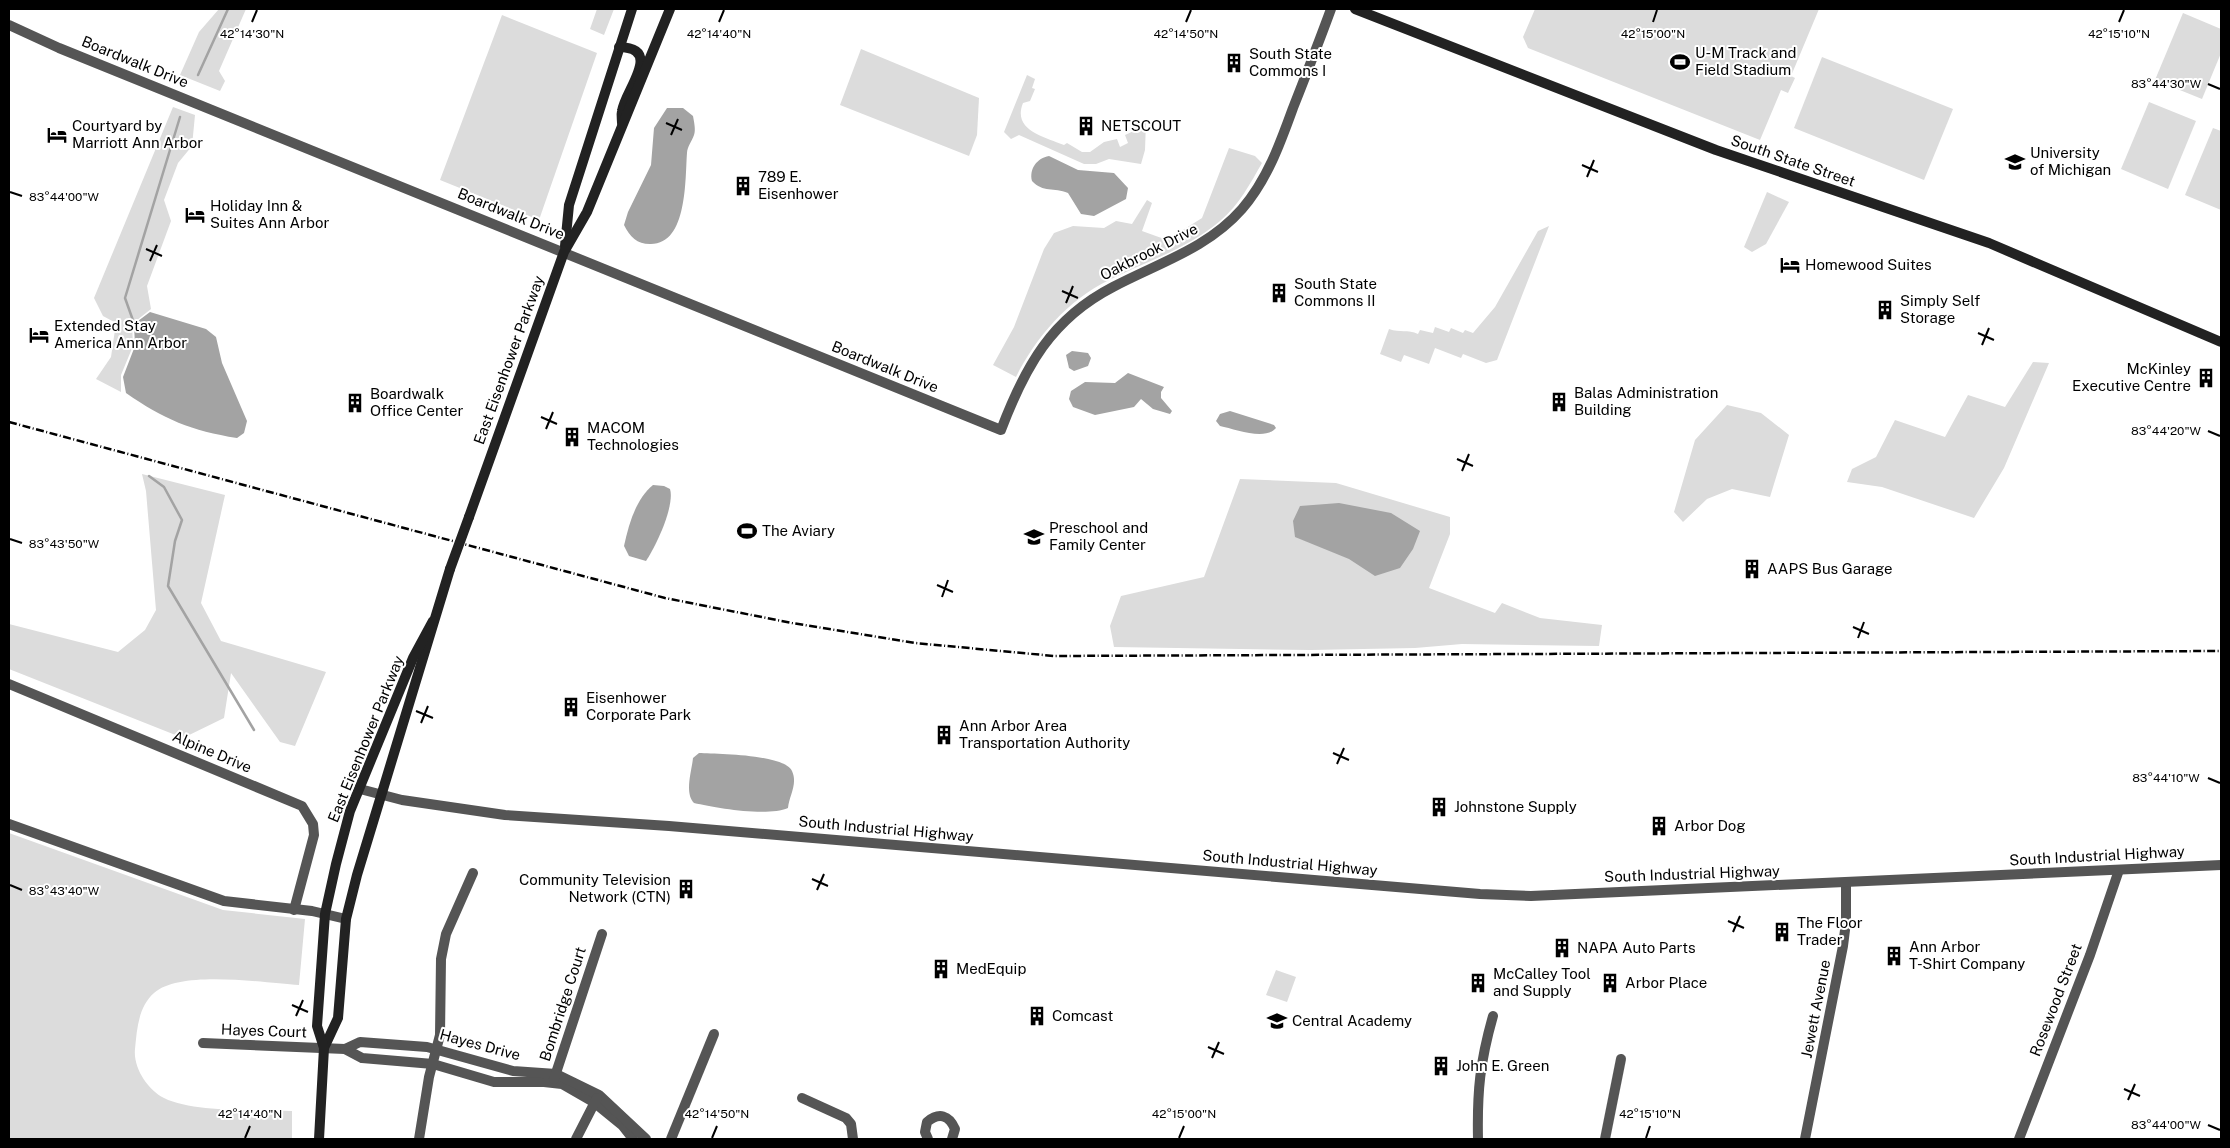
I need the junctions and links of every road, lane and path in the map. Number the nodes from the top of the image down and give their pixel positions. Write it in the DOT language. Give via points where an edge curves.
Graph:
graph roads {
  1 [pos="632,9"];
  2 [pos="670,9"];
  3 [pos="1331,9"];
  4 [pos="1355,9"];
  5 [pos="9,25"];
  6 [pos="619,47"];
  7 [pos="622,129"];
  8 [pos="564,252"];
  9 [pos="2221,342"];
  10 [pos="1001,430"];
  11 [pos="433,621"];
  12 [pos="9,684"];
  13 [pos="360,789"];
  14 [pos="381,795"];
  15 [pos="9,824"];
  16 [pos="2221,865"];
  17 [pos="2119,870"];
  18 [pos="473,873"];
  19 [pos="1846,883"];
  20 [pos="294,910"];
  21 [pos="325,914"];
  22 [pos="346,919"];
  23 [pos="602,934"];
  24 [pos="1493,1016"];
  25 [pos="714,1034"];
  26 [pos="203,1043"];
  27 [pos="324,1048"];
  28 [pos="437,1048"];
  29 [pos="345,1049"];
  30 [pos="1621,1059"];
  31 [pos="433,1064"];
  32 [pos="555,1078"];
  33 [pos="802,1098"];
  34 [pos="597,1099"];
  35 [pos="319,1139"];
  36 [pos="419,1139"];
  37 [pos="576,1139"];
  38 [pos="633,1139"];
  39 [pos="646,1139"];
  40 [pos="671,1139"];
  41 [pos="853,1139"];
  42 [pos="928,1139"];
  43 [pos="952,1139"];
  44 [pos="1478,1139"];
  45 [pos="1605,1139"];
  46 [pos="1806,1139"];
  47 [pos="2019,1139"];
  1 -- 6 [label="main road, East Eisenhower Parkway"];
  2 -- 7 [label="main road, East Eisenhower Parkway"];
  3 -- 10 [label="street, Oakbrook Drive" via="1274,157 1242,209 1193,250 1113,287 1068,317 1027,368"];
  4 -- 9 [label="main road, South State Street" via="1716,150 1989,243"];
  5 -- 8 [label="street, Boardwalk Drive"];
  6 -- 7 [label="main road" via="634,49 641,62 622,110"];
  6 -- 8 [label="main road, East Eisenhower Parkway" via="569,204"];
  7 -- 8 [label="main road, East Eisenhower Parkway" via="587,212"];
  8 -- 10 [label="street, Boardwalk Drive"];
  8 -- 11 [label="main road, East Eisenhower Parkway, bridge"];
  11 -- 13 [label="main road, East Eisenhower Parkway" via="414,658"];
  11 -- 14 [label="main road, East Eisenhower Parkway" via="424,660"];
  12 -- 20 [label="street, Alpine Drive" via="302,806 313,824 314,835"];
  13 -- 14 [label="street, South Industrial Highway"];
  13 -- 21 [label="main road, East Eisenhower Parkway" via="350,811"];
  14 -- 19 [label="street, South Industrial Highway" via="505,815 1480,894 1530,896"];
  14 -- 22 [label="main road, East Eisenhower Parkway"];
  15 -- 20 [label="street" via="224,901"];
  16 -- 17 [label="street, South Industrial Highway"];
  17 -- 19 [label="street, South Industrial Highway"];
  17 -- 47 [label="street, Rosewood Street"];
  18 -- 28 [label="street" via="446,934 441,959"];
  19 -- 46 [label="street, Jewett Avenue" via="1843,946"];
  20 -- 21 [label="street"];
  21 -- 22 [label="street"];
  21 -- 27 [label="main road, East Eisenhower Parkway" via="318,1026"];
  22 -- 27 [label="main road, East Eisenhower Parkway" via="338,1018"];
  23 -- 32 [label="street, Bombridge Court"];
  24 -- 44 [label="street" via="1482,1054 1477,1094"];
  25 -- 40 [label="street"];
  26 -- 27 [label="street, Hayes Court"];
  27 -- 29 [label="street, Hayes Drive"];
  27 -- 35 [label="main road, East Eisenhower Parkway"];
  28 -- 29 [label="street, Hayes Drive" via="360,1042"];
  28 -- 31 [label="street"];
  28 -- 32 [label="street, Hayes Drive" via="512,1071"];
  29 -- 31 [label="street, Hayes Drive" via="362,1058"];
  30 -- 45 [label="street"];
  31 -- 32 [label="street, Hayes Drive" via="494,1082"];
  31 -- 36 [label="street"];
  32 -- 34 [label="street, Hayes Drive"];
  33 -- 41 [label="street" via="846,1118 851,1124"];
  34 -- 37 [label="street"];
  34 -- 38 [label="street, Hayes Drive"];
  34 -- 39 [label="street, Hayes Drive"];
  42 -- 43 [label="street" via="925,1132 927,1122 935,1116 944,1116 952,1120 955,1129"];
}
